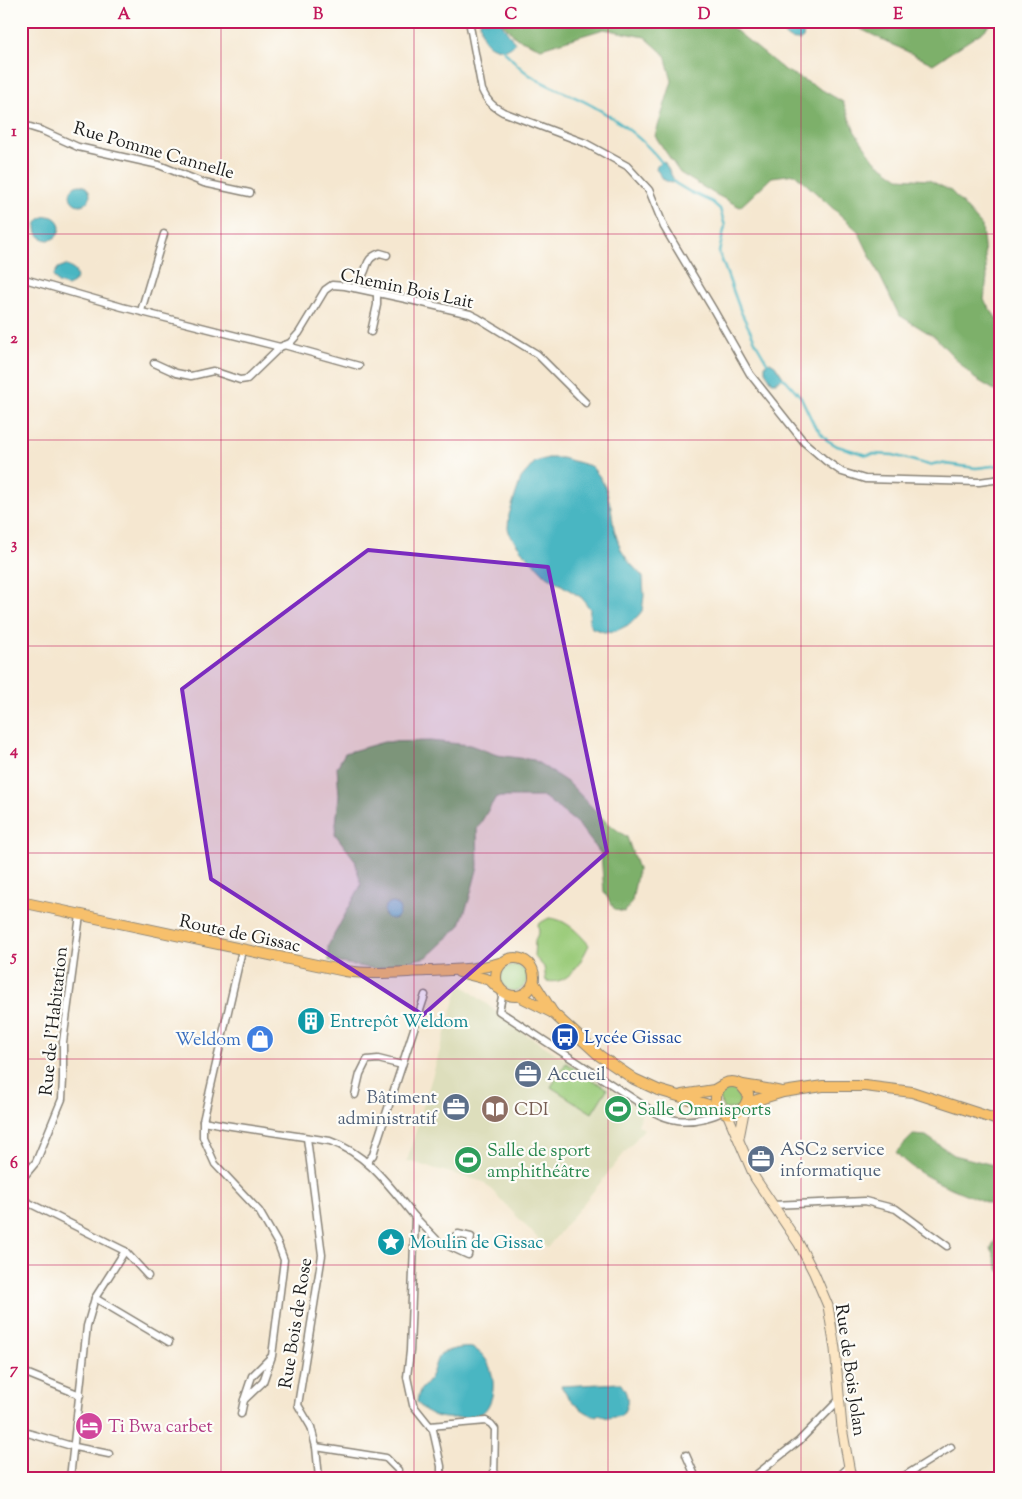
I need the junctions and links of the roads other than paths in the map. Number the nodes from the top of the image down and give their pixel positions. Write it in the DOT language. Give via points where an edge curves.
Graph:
graph roads {
  1 [pos="469,21"];
  2 [pos="21,124"];
  3 [pos="250,193"];
  4 [pos="164,234"];
  5 [pos="388,256"];
  6 [pos="21,278"];
  7 [pos="354,288"];
  8 [pos="377,293"];
  9 [pos="140,311"];
  10 [pos="371,332"];
  11 [pos="282,346"];
  12 [pos="154,363"];
  13 [pos="359,366"];
  14 [pos="586,403"];
  15 [pos="1001,479"];
  16 [pos="21,902"];
  17 [pos="80,915"];
  18 [pos="242,950"];
  19 [pos="503,962"];
  20 [pos="453,971"];
  21 [pos="534,982"];
  22 [pos="501,991"];
  23 [pos="425,994"];
  24 [pos="519,996"];
  25 [pos="553,1013"];
  26 [pos="402,1065"];
  27 [pos="740,1084"];
  28 [pos="722,1085"];
  29 [pos="783,1092"];
  30 [pos="355,1095"];
  31 [pos="677,1095"];
  32 [pos="746,1105"];
  33 [pos="723,1111"];
  34 [pos="203,1121"];
  35 [pos="1001,1121"];
  36 [pos="307,1138"];
  37 [pos="739,1139"];
  38 [pos="366,1162"];
  39 [pos="21,1180"];
  40 [pos="21,1199"];
  41 [pos="772,1205"];
  42 [pos="415,1217"];
  43 [pos="445,1244"];
  44 [pos="947,1246"];
  45 [pos="125,1251"];
  46 [pos="148,1276"];
  47 [pos="95,1298"];
  48 [pos="169,1342"];
  49 [pos="272,1356"];
  50 [pos="21,1371"];
  51 [pos="80,1395"];
  52 [pos="244,1400"];
  53 [pos="839,1400"];
  54 [pos="241,1414"];
  55 [pos="430,1426"];
  56 [pos="21,1431"];
  57 [pos="75,1447"];
  58 [pos="316,1447"];
  59 [pos="951,1447"];
  60 [pos="109,1454"];
  61 [pos="686,1455"];
  62 [pos="849,1467"];
  63 [pos="398,1470"];
  64 [pos="1001,1473"];
  65 [pos="70,1478"];
  66 [pos="319,1478"];
  67 [pos="441,1478"];
  68 [pos="494,1478"];
  69 [pos="696,1478"];
  70 [pos="752,1478"];
  71 [pos="837,1478"];
  72 [pos="851,1478"];
  73 [pos="902,1478"];
  74 [pos="994,1478"];
  1 -- 15 [label="street" via="486,100 503,112 585,143 627,166 649,190 664,227 750,374 804,442 826,462 842,472 865,479 978,482"];
  2 -- 3 [label="street, Rue Pomme Cannelle" via="78,147 159,165 204,183"];
  4 -- 9 [label="street"];
  5 -- 7 [label="street" via="380,253 372,257"];
  6 -- 9 [label="street"];
  7 -- 8 [label="street, Chemin Bois Lait"];
  7 -- 11 [label="street, Chemin Bois Lait" via="332,285 324,290 299,333"];
  8 -- 10 [label="street"];
  8 -- 14 [label="street, Chemin Bois Lait" via="478,318 537,354"];
  9 -- 11 [label="street"];
  11 -- 12 [label="street, Chemin Bois Lait" via="247,379 240,380 213,371 191,376"];
  11 -- 13 [label="street"];
  16 -- 17 [label="main road, Route de Gissac"];
  17 -- 18 [label="main road, Route de Gissac"];
  17 -- 39 [label="street, Rue de l'Habitation" via="63,1042 62,1100 36,1162"];
  18 -- 20 [label="main road, Route de Gissac" via="367,974"];
  18 -- 34 [label="street"];
  19 -- 20 [label="main road, Route de Gissac"];
  19 -- 21 [label="main road" via="514,958 526,961 534,970"];
  19 -- 22 [label="main road" via="496,972"];
  20 -- 22 [label="main road, Route de Gissac" via="490,980"];
  21 -- 24 [label="main road" via="528,992"];
  21 -- 25 [label="main road"];
  22 -- 24 [label="main road" via="512,997"];
  22 -- 33 [label="street" via="499,1011 652,1111 671,1120 686,1122"];
  23 -- 26 [label="street"];
  24 -- 25 [label="main road"];
  25 -- 31 [label="main road" via="622,1072 645,1085"];
  26 -- 30 [label="street" via="378,1059 367,1060"];
  26 -- 38 [label="street" via="373,1154"];
  27 -- 28 [label="main road"];
  27 -- 29 [label="main road"];
  27 -- 32 [label="main road" via="748,1094"];
  28 -- 31 [label="main road" via="714,1090"];
  28 -- 33 [label="main road" via="716,1098"];
  29 -- 32 [label="main road"];
  29 -- 35 [label="main road" via="845,1085 912,1092"];
  31 -- 33 [label="main road"];
  32 -- 33 [label="main road" via="737,1112"];
  32 -- 37 [label="street"];
  33 -- 37 [label="street, Rue de Bois Jolan"];
  34 -- 36 [label="street"];
  34 -- 49 [label="street" via="203,1137 215,1164 259,1211 284,1260"];
  36 -- 38 [label="street" via="346,1146"];
  36 -- 58 [label="street, Rue Bois de Rose" via="322,1255 298,1405 311,1427"];
  37 -- 41 [label="street, Rue de Bois Jolan" via="752,1172"];
  38 -- 42 [label="street"];
  40 -- 45 [label="street"];
  41 -- 44 [label="street" via="865,1201 896,1209"];
  41 -- 53 [label="street, Rue de Bois Jolan" via="799,1244 828,1306"];
  42 -- 43 [label="street"];
  42 -- 55 [label="street" via="408,1377 413,1405"];
  45 -- 46 [label="street"];
  45 -- 47 [label="street"];
  47 -- 48 [label="street"];
  47 -- 51 [label="street" via="87,1326"];
  49 -- 52 [label="street" via="252,1376"];
  49 -- 52 [label="street" via="263,1382"];
  50 -- 51 [label="street"];
  51 -- 57 [label="street"];
  52 -- 54 [label="street"];
  53 -- 62 [label="street, Rue de Bois Jolan"];
  53 -- 70 [label="street" via="799,1441"];
  55 -- 67 [label="street"];
  55 -- 68 [label="street" via="486,1421 491,1424 495,1429"];
  56 -- 57 [label="street"];
  57 -- 60 [label="street"];
  57 -- 65 [label="street"];
  58 -- 63 [label="street" via="386,1458"];
  58 -- 66 [label="street, Rue Bois de Rose"];
  59 -- 73 [label="street"];
  61 -- 69 [label="street"];
  62 -- 71 [label="street"];
  62 -- 72 [label="street, Rue de Bois Jolan"];
  64 -- 74 [label="street"];
}
